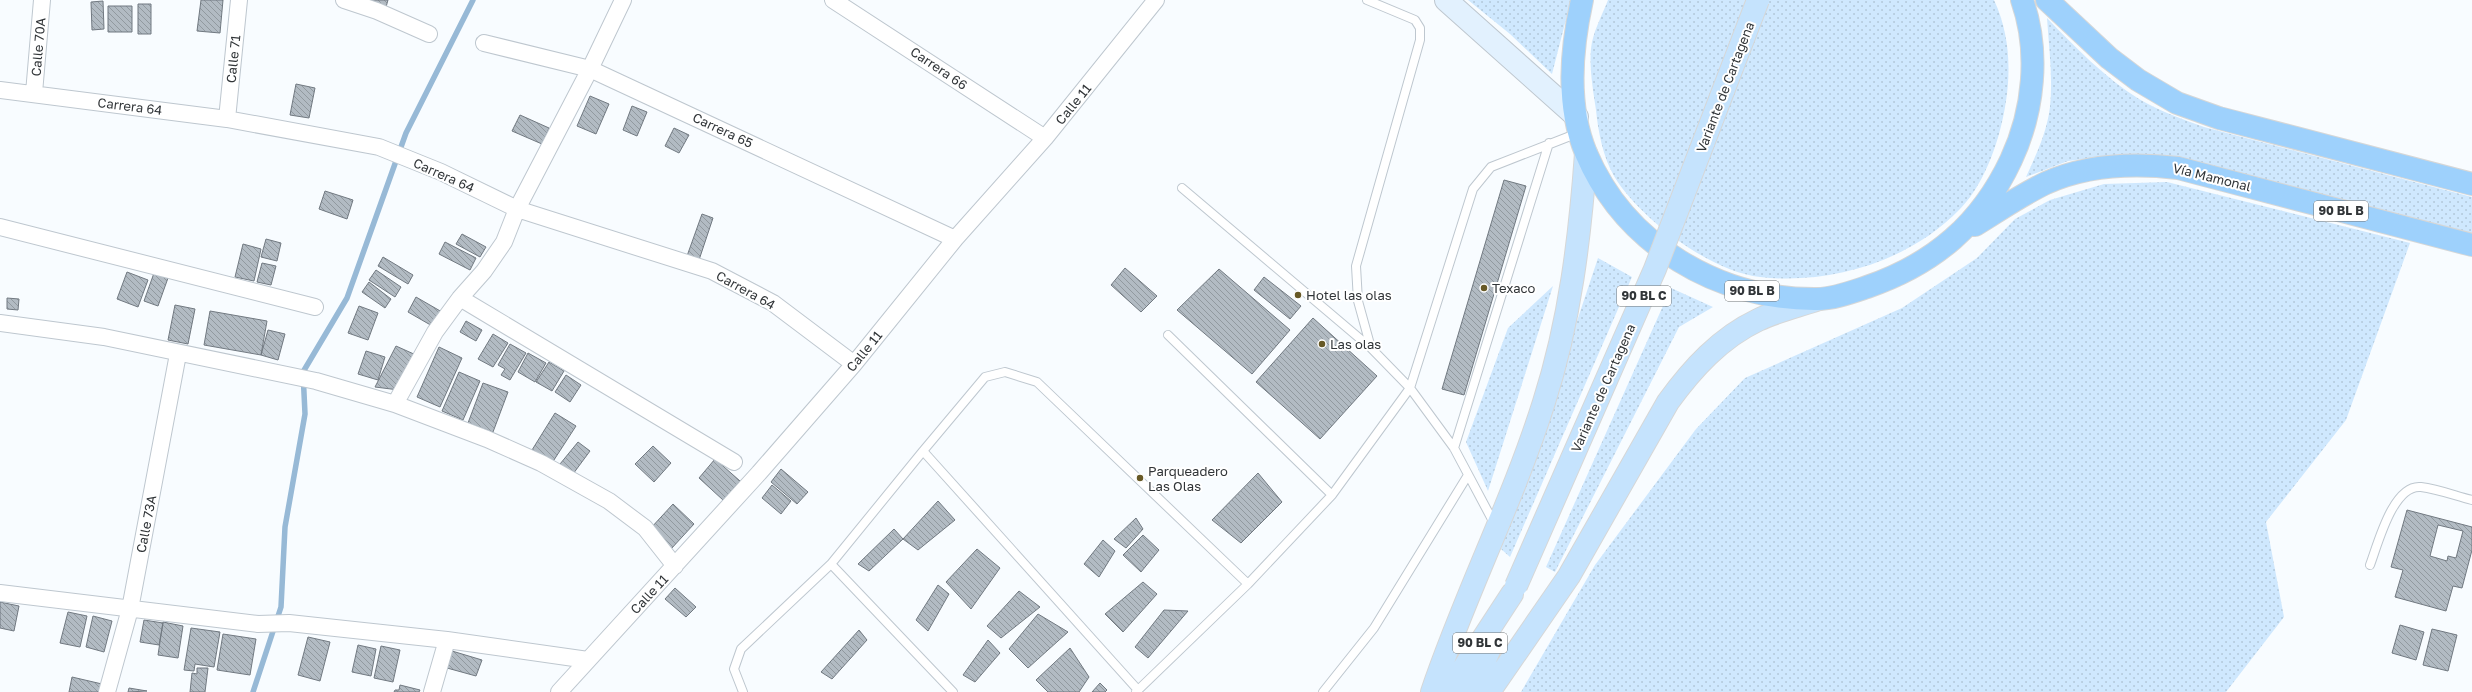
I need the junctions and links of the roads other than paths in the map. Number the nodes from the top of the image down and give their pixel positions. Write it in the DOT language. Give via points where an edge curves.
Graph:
graph roads {
  1 [pos="42,0"];
  2 [pos="239,0"];
  3 [pos="344,0"];
  4 [pos="623,0"];
  5 [pos="833,0"];
  6 [pos="1156,0"];
  7 [pos="1367,0"];
  8 [pos="1446,0"];
  9 [pos="1582,0"];
  10 [pos="1758,0"];
  11 [pos="2022,0"];
  12 [pos="2048,0"];
  13 [pos="429,34"];
  14 [pos="484,43"];
  15 [pos="590,68"];
  16 [pos="0,90"];
  17 [pos="34,93"];
  18 [pos="227,119"];
  19 [pos="1581,134"];
  20 [pos="1045,138"];
  21 [pos="1550,143"];
  22 [pos="2472,184"];
  23 [pos="1182,188"];
  24 [pos="517,209"];
  25 [pos="0,227"];
  26 [pos="1960,234"];
  27 [pos="954,239"];
  28 [pos="2472,244"];
  29 [pos="460,298"];
  30 [pos="1819,299"];
  31 [pos="316,308"];
  32 [pos="0,323"];
  33 [pos="1168,336"];
  34 [pos="1371,348"];
  35 [pos="178,354"];
  36 [pos="854,364"];
  37 [pos="1410,388"];
  38 [pos="395,404"];
  39 [pos="1454,448"];
  40 [pos="923,451"];
  41 [pos="734,462"];
  42 [pos="1468,475"];
  43 [pos="1332,495"];
  44 [pos="2472,500"];
  45 [pos="1496,527"];
  46 [pos="831,564"];
  47 [pos="2370,565"];
  48 [pos="675,566"];
  49 [pos="1248,584"];
  50 [pos="1514,590"];
  51 [pos="0,593"];
  52 [pos="130,609"];
  53 [pos="447,640"];
  54 [pos="588,660"];
  55 [pos="1137,691"];
  56 [pos="107,692"];
  57 [pos="432,692"];
  58 [pos="559,692"];
  59 [pos="743,692"];
  60 [pos="953,692"];
  61 [pos="1323,692"];
  62 [pos="1432,692"];
  63 [pos="1448,692"];
  64 [pos="1472,692"];
  65 [pos="1489,692"];
  1 -- 17 [label="street, Calle 70A"];
  2 -- 18 [label="street, Calle 71"];
  3 -- 13 [label="street" via="377,11"];
  4 -- 15 [label="street"];
  5 -- 20 [label="street, Carrera 66"];
  6 -- 20 [label="street, Calle 11"];
  7 -- 34 [label="lane" via="1415,20 1420,28 1420,40 1356,266 1358,301"];
  8 -- 19 [label="street"];
  9 -- 19 [label="highway, 90 BL B" via="1574,37 1572,77"];
  10 -- 50 [label="main road, Variante de Cartagena / 90 BL C, bridge" via="1655,269"];
  11 -- 26 [label="highway, 90 BL B" via="2029,20 2033,78 2022,136 1997,189"];
  12 -- 22 [label="highway" via="2109,58 2138,80 2178,103 2219,118"];
  14 -- 15 [label="street, Carrera 65"];
  15 -- 24 [label="street"];
  15 -- 27 [label="street, Carrera 65"];
  16 -- 17 [label="street, Carrera 64"];
  17 -- 18 [label="street, Carrera 64"];
  18 -- 24 [label="street, Carrera 64" via="379,146"];
  19 -- 21 [label="lane"];
  19 -- 30 [label="highway, 90 BL B" via="1610,196 1641,233 1679,263 1723,284 1770,295"];
  19 -- 45 [label="main road" via="1581,225 1573,284 1545,401 1522,466"];
  20 -- 27 [label="street, Calle 11"];
  21 -- 37 [label="lane" via="1491,167 1473,189"];
  21 -- 39 [label="lane"];
  23 -- 34 [label="lane"];
  24 -- 29 [label="street" via="504,242 484,271"];
  24 -- 36 [label="street, Carrera 64" via="712,271 774,303"];
  25 -- 31 [label="street"];
  26 -- 28 [label="highway, Vía Mamonal / 90 BL B" via="2047,183 2107,167 2146,164 2178,168"];
  26 -- 30 [label="highway, 90 BL B" via="1929,259 1894,278"];
  27 -- 36 [label="street, Calle 11"];
  29 -- 38 [label="street" via="435,332"];
  29 -- 41 [label="street"];
  30 -- 65 [label="main road" via="1752,324 1712,351 1687,376 1668,402 1569,576"];
  32 -- 35 [label="street" via="104,337"];
  33 -- 43 [label="lane"];
  34 -- 37 [label="lane"];
  35 -- 38 [label="street" via="316,381"];
  35 -- 52 [label="street, Calle 73A"];
  36 -- 48 [label="street, Calle 11"];
  37 -- 39 [label="lane"];
  37 -- 43 [label="lane"];
  38 -- 48 [label="street" via="541,463 609,501 645,528"];
  39 -- 42 [label="lane"];
  40 -- 46 [label="lane"];
  40 -- 49 [label="lane" via="985,377 1005,372 1036,382"];
  40 -- 55 [label="lane"];
  42 -- 45 [label="lane"];
  42 -- 61 [label="lane" via="1374,628"];
  43 -- 49 [label="lane"];
  44 -- 47 [label="lane" via="2420,487 2404,492 2394,504"];
  45 -- 62 [label="main road"];
  46 -- 59 [label="lane" via="741,649 734,669"];
  46 -- 60 [label="lane"];
  48 -- 54 [label="street, Calle 11"];
  49 -- 55 [label="lane"];
  50 -- 63 [label="main road, Variante de Cartagena / 90 BL C"];
  50 -- 64 [label="main road, Variante de Cartagena / 90 BL C"];
  51 -- 52 [label="street"];
  52 -- 53 [label="street" via="258,624 289,623"];
  52 -- 56 [label="street, Calle 73A"];
  53 -- 54 [label="street"];
  53 -- 57 [label="street"];
  54 -- 58 [label="street, Calle 11"];
}
